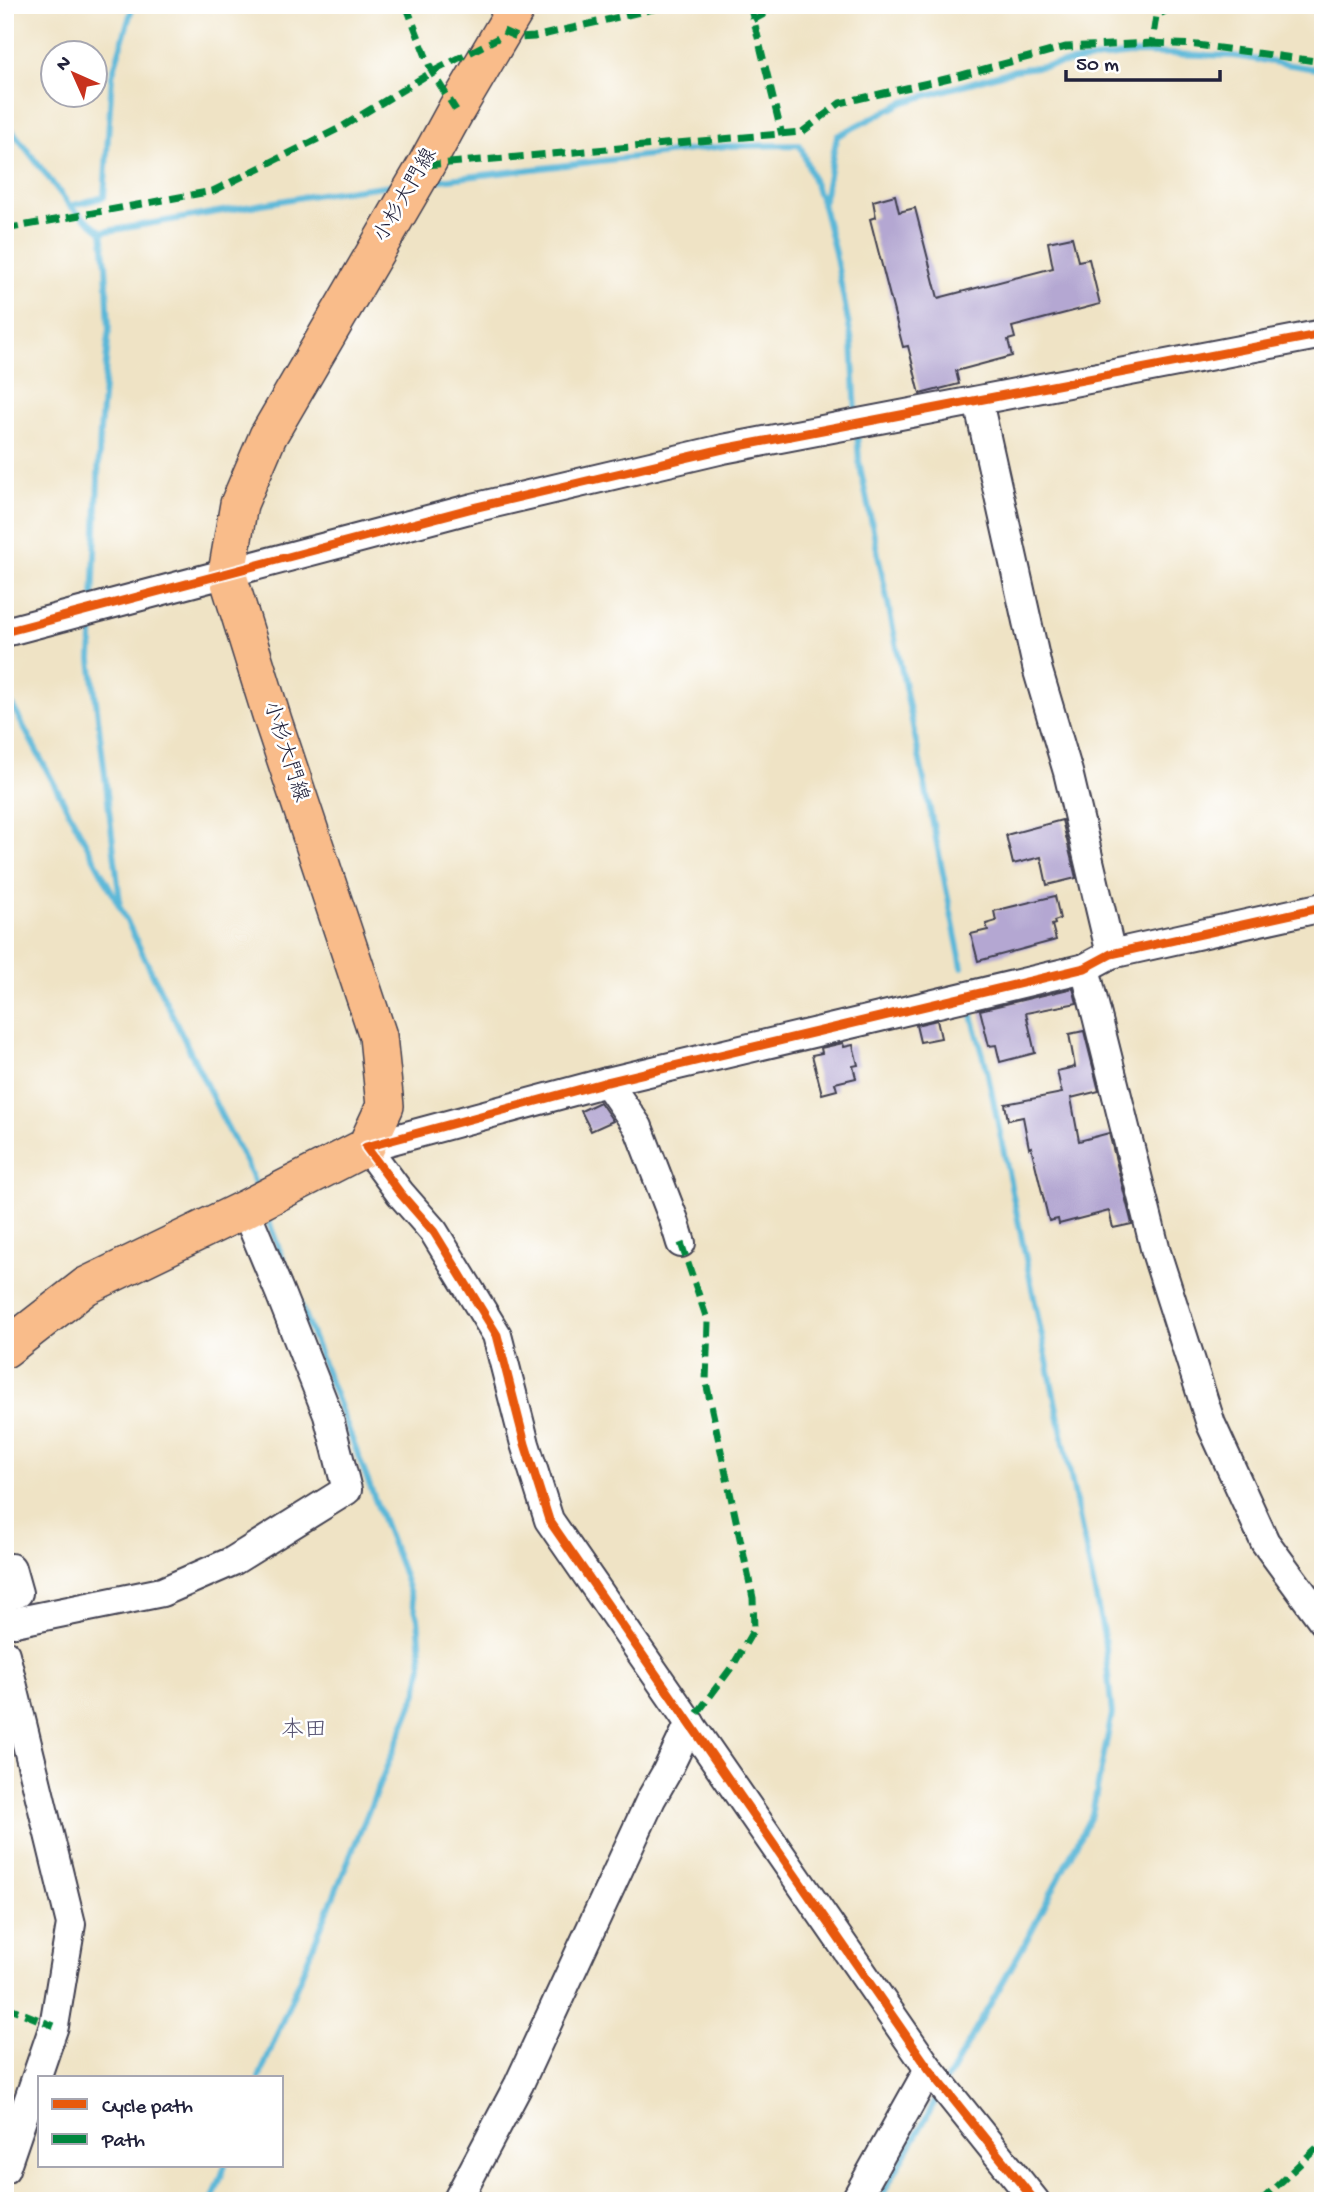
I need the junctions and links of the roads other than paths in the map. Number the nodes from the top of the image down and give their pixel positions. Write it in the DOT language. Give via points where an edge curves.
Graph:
graph roads {
  1 [pos="519,5"];
  2 [pos="1323,334"];
  3 [pos="978,401"];
  4 [pos="228,573"];
  5 [pos="5,632"];
  6 [pos="1323,907"];
  7 [pos="1111,954"];
  8 [pos="1085,968"];
  9 [pos="607,1082"];
  10 [pos="366,1147"];
  11 [pos="245,1209"];
  12 [pos="681,1243"];
  13 [pos="5,1349"];
  14 [pos="5,1569"];
  15 [pos="5,1596"];
  16 [pos="1323,1620"];
  17 [pos="5,1624"];
  18 [pos="5,1654"];
  19 [pos="690,1723"];
  20 [pos="929,2070"];
  21 [pos="5,2169"];
  22 [pos="457,2201"];
  23 [pos="855,2201"];
  24 [pos="1035,2201"];
  1 -- 4 [label="main road, 小杉大門線" via="268,436 240,504"];
  2 -- 3 [label="street"];
  3 -- 4 [label="street" via="723,449 472,508"];
  3 -- 7 [label="street" via="1038,671 1068,772"];
  4 -- 5 [label="street"];
  4 -- 10 [label="main road, 小杉大門線" via="378,1036 385,1107"];
  6 -- 7 [label="street"];
  7 -- 8 [label="street"];
  8 -- 9 [label="street"];
  8 -- 16 [label="street" via="1156,1252 1211,1424 1265,1542"];
  9 -- 10 [label="street"];
  9 -- 12 [label="street" via="638,1127"];
  10 -- 11 [label="main road"];
  10 -- 19 [label="street" via="434,1232 497,1335 549,1520"];
  11 -- 13 [label="main road" via="86,1286"];
  11 -- 17 [label="street" via="328,1415 347,1490 233,1561 162,1592"];
  14 -- 15 [label="street" via="11,1568 18,1593"];
  18 -- 21 [label="street" via="71,1924 54,2026"];
  19 -- 20 [label="street"];
  19 -- 22 [label="street" via="519,2084"];
  20 -- 23 [label="street"];
  20 -- 24 [label="street"];
}
